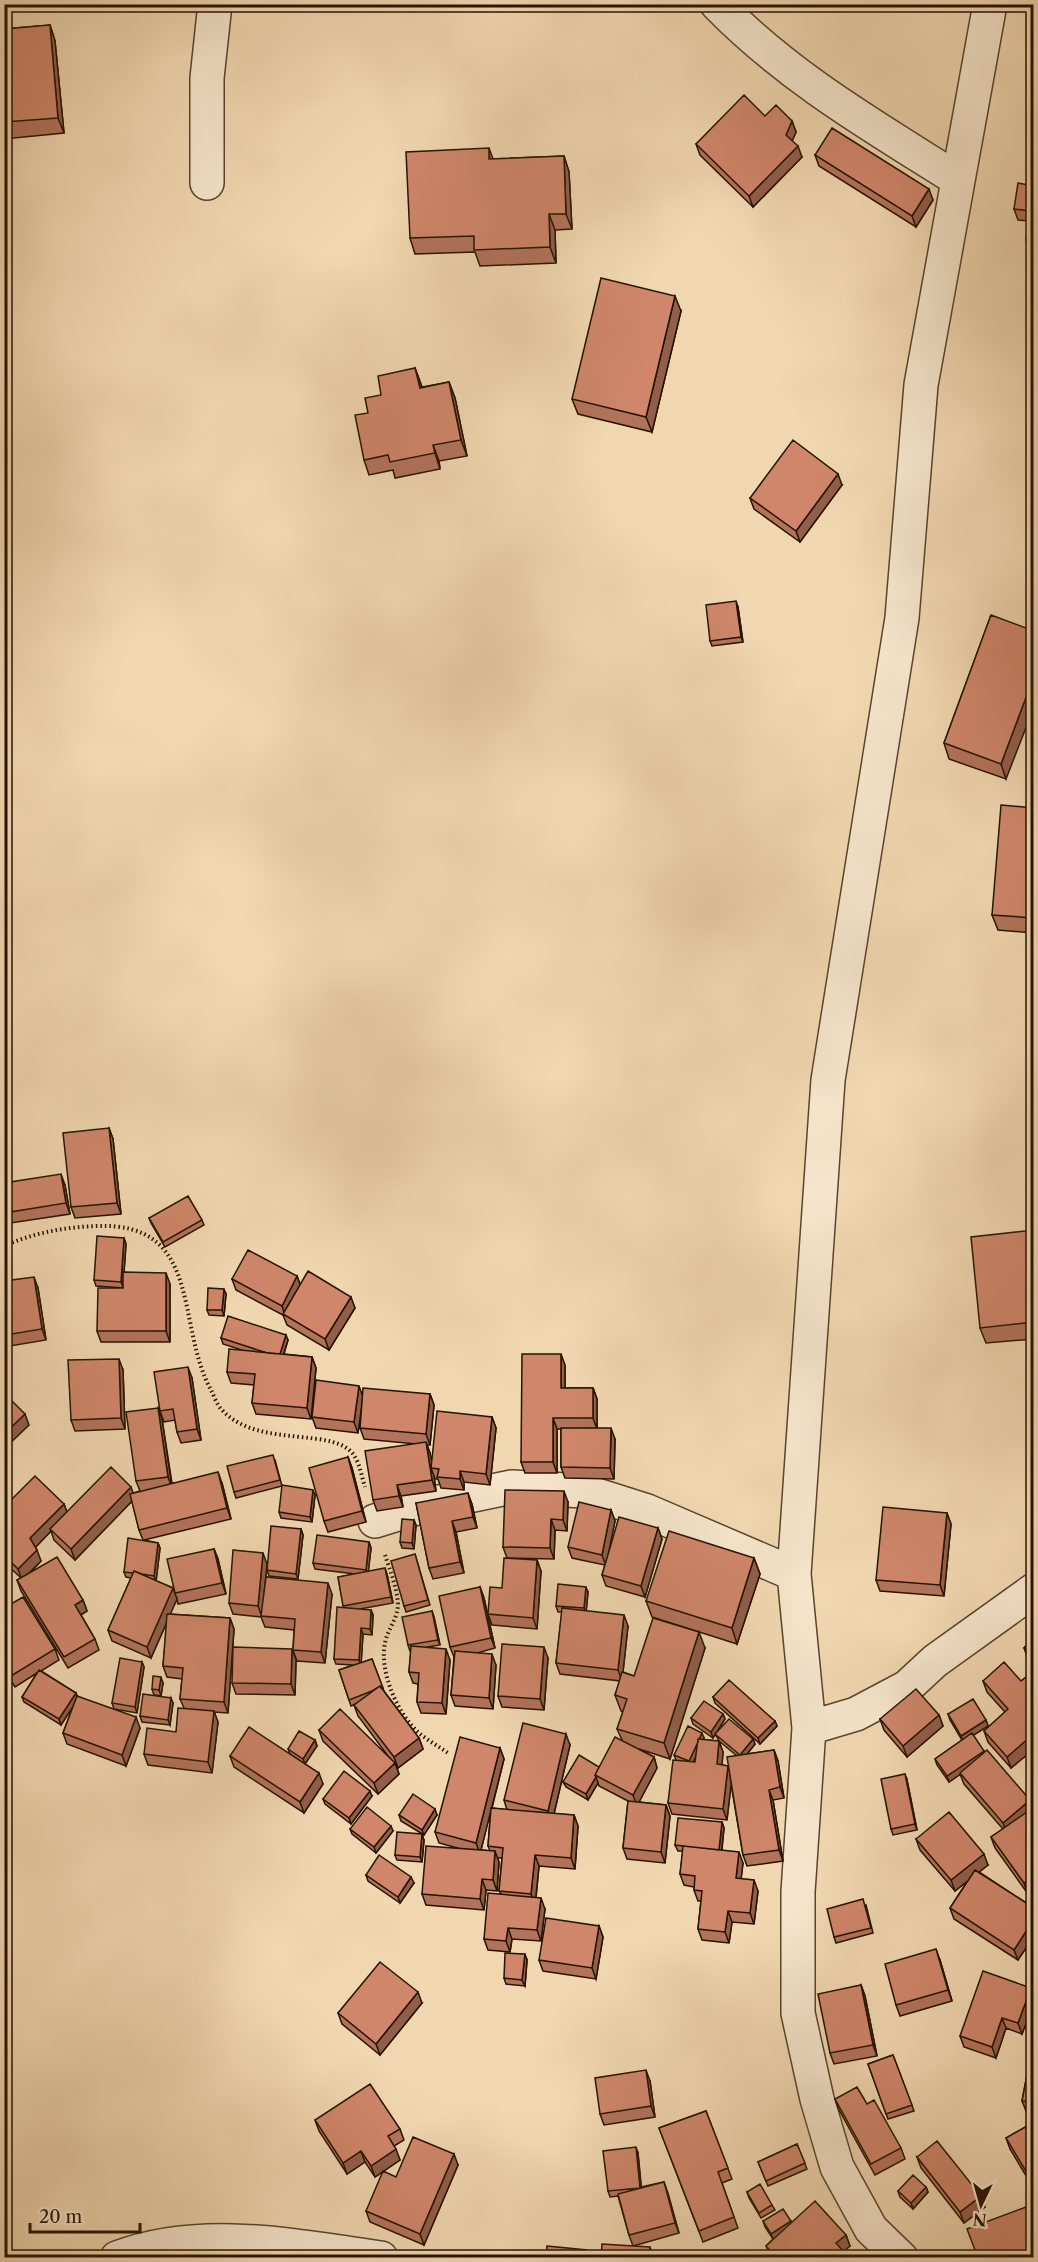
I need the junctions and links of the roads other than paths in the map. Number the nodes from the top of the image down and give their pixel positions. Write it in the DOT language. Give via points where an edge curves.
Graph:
graph roads {
  1 [pos="215,4"];
  2 [pos="717,4"];
  3 [pos="990,4"];
  4 [pos="957,179"];
  5 [pos="207,183"];
  6 [pos="375,1521"];
  7 [pos="794,1574"];
  8 [pos="1034,1590"];
  9 [pos="810,1728"];
  10 [pos="117,2258"];
  11 [pos="381,2258"];
  12 [pos="901,2258"];
  1 -- 5 [label="street" via="207,78"];
  2 -- 4 [label="street" via="824,95"];
  3 -- 4 [label="street"];
  4 -- 7 [label="street" via="921,384 902,618 828,1080"];
  6 -- 7 [label="street" via="430,1504 512,1487 584,1491 647,1511"];
  7 -- 9 [label="street"];
  8 -- 9 [label="street" via="935,1661 907,1687 855,1714"];
  9 -- 12 [label="street" via="798,1892 798,2013 837,2167 871,2229"];
  10 -- 11 [label="street" via="147,2246 251,2240"];
}
